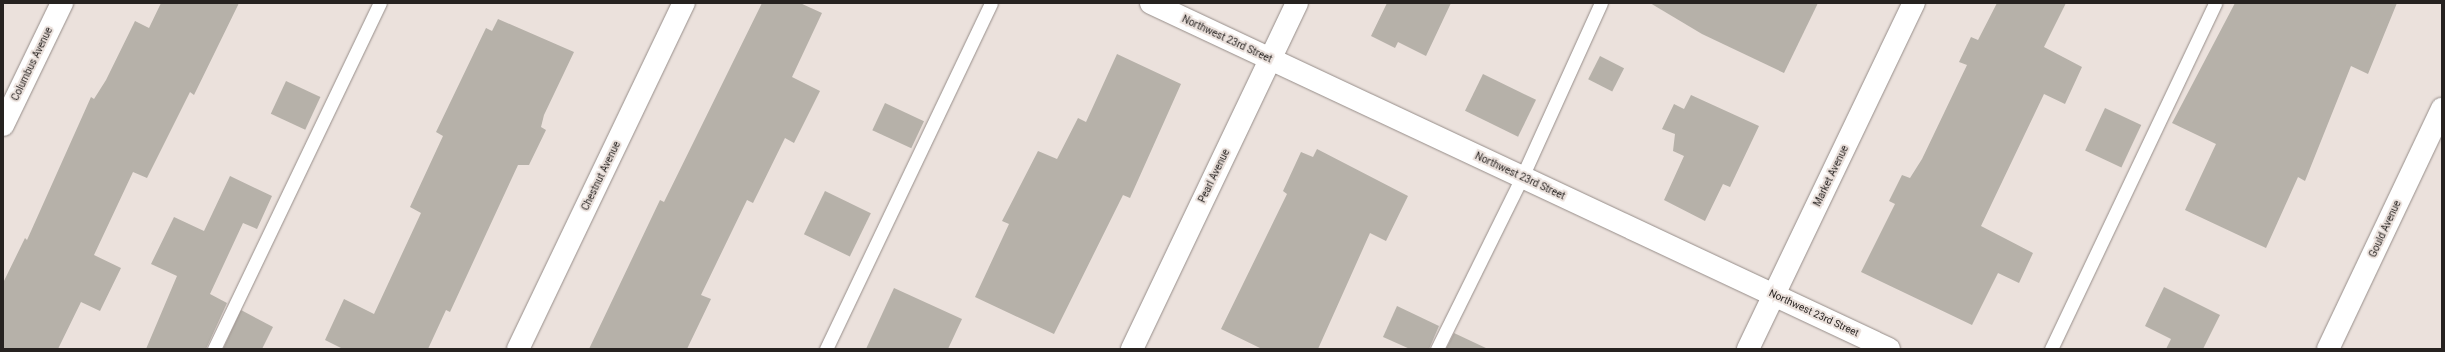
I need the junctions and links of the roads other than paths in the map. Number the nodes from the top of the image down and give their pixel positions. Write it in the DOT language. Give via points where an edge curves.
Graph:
graph roads {
  1 [pos="62,3"];
  2 [pos="380,3"];
  3 [pos="684,3"];
  4 [pos="991,3"];
  5 [pos="1151,3"];
  6 [pos="1297,3"];
  7 [pos="1601,3"];
  8 [pos="1914,3"];
  9 [pos="2215,3"];
  10 [pos="1270,59"];
  11 [pos="2442,109"];
  12 [pos="3,125"];
  13 [pos="1522,177"];
  14 [pos="1774,294"];
  15 [pos="214,349"];
  16 [pos="518,349"];
  17 [pos="826,349"];
  18 [pos="1132,349"];
  19 [pos="1437,349"];
  20 [pos="1748,349"];
  21 [pos="1889,349"];
  22 [pos="2052,349"];
  23 [pos="2328,349"];
  1 -- 12 [label="street, Columbus Avenue"];
  2 -- 15 [label="lane"];
  3 -- 16 [label="street, Chestnut Avenue"];
  4 -- 17 [label="lane"];
  5 -- 10 [label="street, Northwest 23rd Street"];
  6 -- 10 [label="street, Pearl Avenue"];
  7 -- 13 [label="lane"];
  8 -- 14 [label="street, Market Avenue"];
  9 -- 22 [label="lane"];
  10 -- 13 [label="street, Northwest 23rd Street"];
  10 -- 18 [label="street, Pearl Avenue"];
  11 -- 23 [label="street, Gould Avenue"];
  13 -- 14 [label="street, Northwest 23rd Street"];
  13 -- 19 [label="lane"];
  14 -- 20 [label="street, Market Avenue"];
  14 -- 21 [label="street, Northwest 23rd Street"];
}
